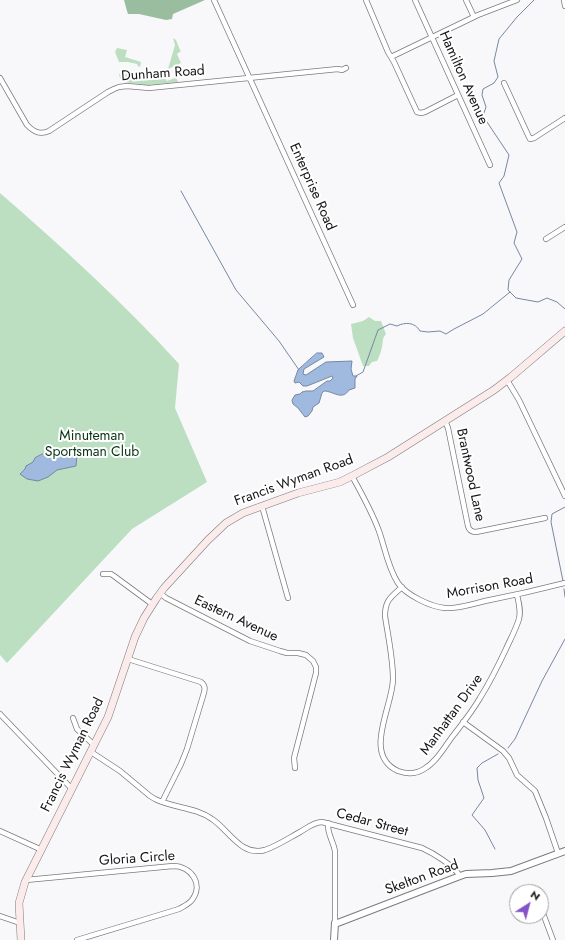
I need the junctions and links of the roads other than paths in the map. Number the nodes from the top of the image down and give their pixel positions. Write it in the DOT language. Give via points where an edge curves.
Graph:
graph roads {
  1 [pos="214,0"];
  2 [pos="366,0"];
  3 [pos="415,0"];
  4 [pos="466,0"];
  5 [pos="517,0"];
  6 [pos="564,0"];
  7 [pos="565,6"];
  8 [pos="474,17"];
  9 [pos="432,37"];
  10 [pos="391,57"];
  11 [pos="346,68"];
  12 [pos="0,78"];
  13 [pos="250,78"];
  14 [pos="504,83"];
  15 [pos="458,95"];
  16 [pos="565,118"];
  17 [pos="490,165"];
  18 [pos="565,227"];
  19 [pos="546,238"];
  20 [pos="353,305"];
  21 [pos="565,331"];
  22 [pos="507,380"];
  23 [pos="445,421"];
  24 [pos="352,476"];
  25 [pos="565,496"];
  26 [pos="262,506"];
  27 [pos="545,518"];
  28 [pos="103,574"];
  29 [pos="565,584"];
  30 [pos="402,588"];
  31 [pos="160,593"];
  32 [pos="517,595"];
  33 [pos="288,598"];
  34 [pos="152,604"];
  35 [pos="128,659"];
  36 [pos="0,714"];
  37 [pos="73,718"];
  38 [pos="464,722"];
  39 [pos="93,748"];
  40 [pos="295,768"];
  41 [pos="72,789"];
  42 [pos="162,802"];
  43 [pos="328,823"];
  44 [pos="0,831"];
  45 [pos="42,850"];
  46 [pos="565,851"];
  47 [pos="558,853"];
  48 [pos="460,876"];
  49 [pos="26,880"];
  50 [pos="0,916"];
  51 [pos="20,923"];
  52 [pos="335,923"];
  53 [pos="548,924"];
  54 [pos="22,940"];
  55 [pos="77,940"];
  56 [pos="334,940"];
  57 [pos="554,940"];
  1 -- 13 [label="street, Enterprise Road"];
  2 -- 10 [label="street"];
  3 -- 9 [label="street, Hamilton Avenue"];
  4 -- 8 [label="street"];
  5 -- 8 [label="street"];
  6 -- 7 [label="street"];
  8 -- 9 [label="street"];
  9 -- 10 [label="street"];
  9 -- 15 [label="street, Hamilton Avenue"];
  10 -- 15 [label="street" via="417,112 424,112"];
  11 -- 13 [label="street, Dunham Road"];
  12 -- 13 [label="street, Dunham Road" via="27,125 43,134 119,87 149,88"];
  13 -- 20 [label="street, Enterprise Road"];
  14 -- 16 [label="street" via="530,138"];
  15 -- 17 [label="street, Hamilton Avenue"];
  18 -- 19 [label="street"];
  21 -- 22 [label="main road, Francis Wyman Road"];
  22 -- 23 [label="main road, Francis Wyman Road"];
  22 -- 25 [label="street"];
  23 -- 24 [label="main road, Francis Wyman Road"];
  23 -- 27 [label="street, Brantwood Lane" via="470,530 476,532"];
  24 -- 26 [label="main road, Francis Wyman Road"];
  24 -- 30 [label="street, Morrison Road" via="372,513 391,567"];
  26 -- 31 [label="main road, Francis Wyman Road" via="236,516 222,526"];
  26 -- 33 [label="street"];
  28 -- 34 [label="street" via="113,575"];
  29 -- 32 [label="street, Morrison Road"];
  30 -- 32 [label="street, Morrison Road" via="423,601 444,608"];
  30 -- 38 [label="street, Manhattan Drive" via="386,603 385,609 393,679 381,738 384,757 389,765 399,771 419,772 433,761"];
  31 -- 34 [label="main road, Francis Wyman Road"];
  31 -- 40 [label="street, Eastern Avenue" via="245,639 284,652 302,654 311,659 316,667 316,673 294,758"];
  32 -- 38 [label="street, Manhattan Drive" via="520,612 516,628 478,702"];
  34 -- 35 [label="main road, Francis Wyman Road" via="137,633"];
  35 -- 39 [label="main road, Francis Wyman Road" via="108,717"];
  35 -- 42 [label="street" via="201,682 205,688 187,749"];
  36 -- 41 [label="street"];
  37 -- 39 [label="street, Cedar Street" via="77,729"];
  38 -- 47 [label="street" via="503,751 517,775 535,791"];
  39 -- 41 [label="main road, Francis Wyman Road"];
  39 -- 42 [label="street, Cedar Street" via="150,796"];
  41 -- 45 [label="main road, Francis Wyman Road"];
  42 -- 43 [label="street, Cedar Street" via="206,815 241,845 252,851 272,847 316,823"];
  43 -- 48 [label="street, Cedar Street" via="422,848 455,869"];
  43 -- 52 [label="street" via="335,851"];
  44 -- 45 [label="street"];
  45 -- 49 [label="main road, Francis Wyman Road"];
  46 -- 47 [label="street, Skelton Road"];
  47 -- 48 [label="street, Skelton Road" via="511,871"];
  48 -- 52 [label="street, Skelton Road"];
  49 -- 51 [label="main road, Francis Wyman Road" via="19,903"];
  49 -- 55 [label="street, Gloria Circle" via="177,866 188,870 193,876 196,884 195,893 186,905"];
  50 -- 51 [label="street"];
  51 -- 54 [label="main road, Francis Wyman Road"];
  52 -- 56 [label="street"];
  53 -- 57 [label="street"];
}
